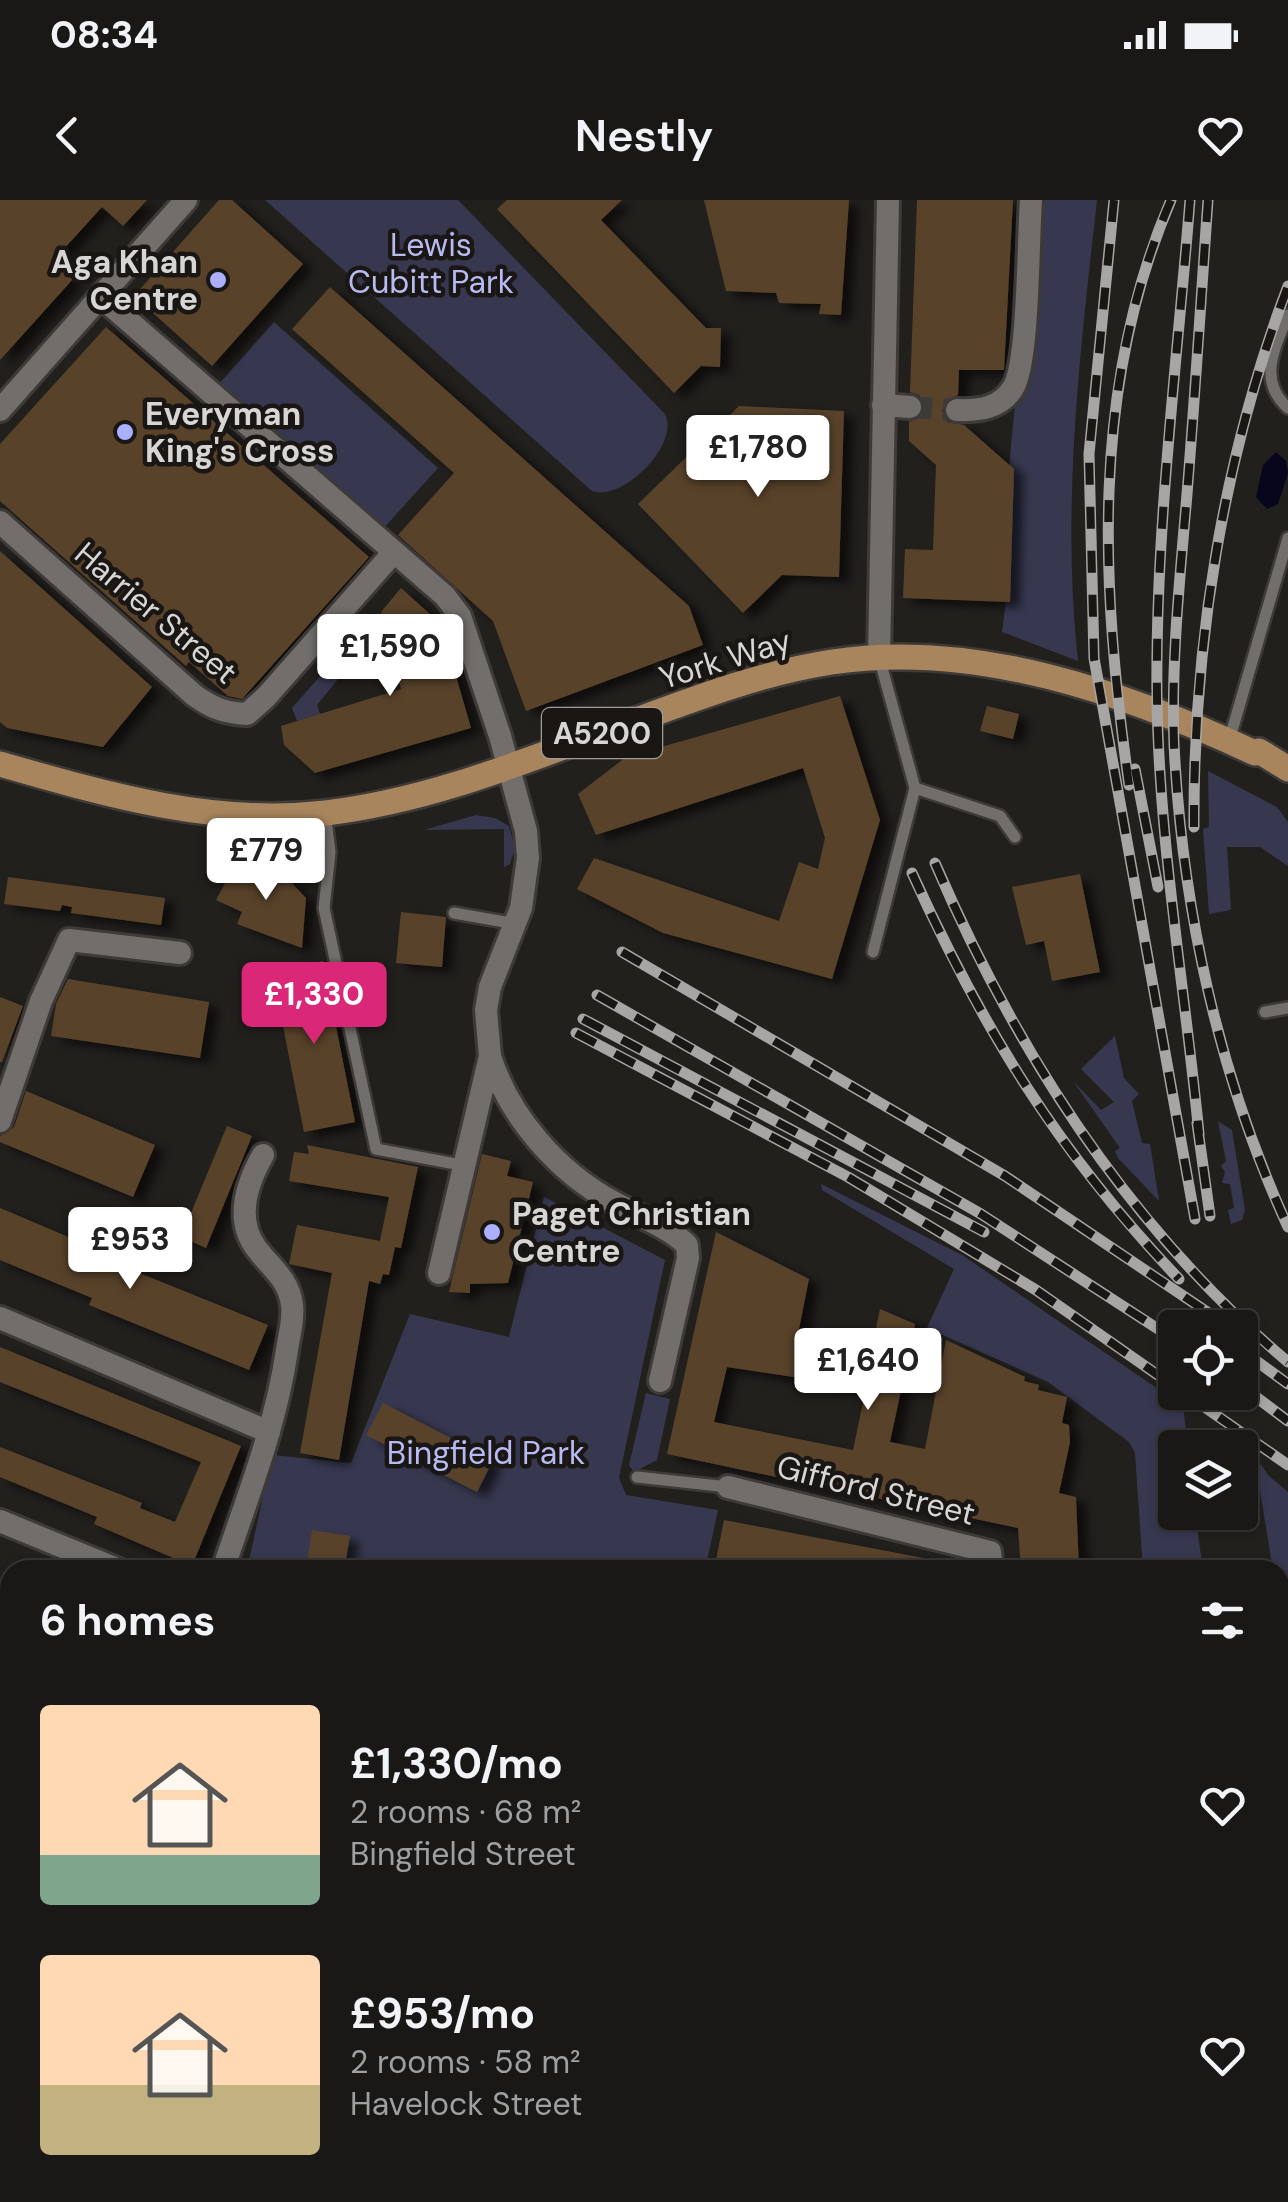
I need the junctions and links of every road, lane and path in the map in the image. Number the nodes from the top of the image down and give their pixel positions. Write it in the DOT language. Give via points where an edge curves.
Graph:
graph roads {
  1 [pos="186,200"];
  2 [pos="888,200"];
  3 [pos="1031,200"];
  4 [pos="100,297"];
  5 [pos="1288,315"];
  6 [pos="883,406"];
  7 [pos="910,407"];
  8 [pos="1288,408"];
  9 [pos="0,410"];
  10 [pos="958,410"];
  11 [pos="0,522"];
  12 [pos="1288,538"];
  13 [pos="394,552"];
  14 [pos="879,657"];
  15 [pos="1229,741"];
  16 [pos="0,764"];
  17 [pos="1288,769"];
  18 [pos="509,770"];
  19 [pos="915,788"];
  20 [pos="325,813"];
  21 [pos="1015,838"];
  22 [pos="454,912"];
  23 [pos="516,924"];
  24 [pos="873,952"];
  25 [pos="180,953"];
  26 [pos="1288,1008"];
  27 [pos="1265,1012"];
  28 [pos="490,1056"];
  29 [pos="0,1122"];
  30 [pos="263,1155"];
  31 [pos="462,1165"];
  32 [pos="439,1273"];
  33 [pos="0,1318"];
  34 [pos="660,1381"];
  35 [pos="269,1432"];
  36 [pos="637,1477"];
  37 [pos="728,1488"];
  38 [pos="0,1521"];
  39 [pos="95,1560"];
  40 [pos="226,1560"];
  41 [pos="991,1560"];
  1 -- 4 [label="street"];
  2 -- 6 [label="street"];
  3 -- 10 [label="street" via="1019,374 1002,401 988,409"];
  4 -- 9 [label="street"];
  4 -- 13 [label="street"];
  5 -- 8 [label="lane" via="1269,366"];
  6 -- 7 [label="street"];
  6 -- 14 [label="street"];
  11 -- 13 [label="street, Harrier Street" via="36,543 194,695 220,711 247,714"];
  12 -- 15 [label="lane"];
  13 -- 18 [label="street" via="460,616"];
  14 -- 15 [label="main road, York Way / A5200" via="946,657 1077,685"];
  14 -- 18 [label="main road, York Way / A5200" via="809,666 741,685"];
  14 -- 19 [label="lane"];
  15 -- 17 [label="main road, York Way / A5200"];
  16 -- 20 [label="main road, York Way / A5200" via="198,814"];
  18 -- 20 [label="main road, York Way / A5200" via="406,800"];
  18 -- 23 [label="street" via="528,858"];
  19 -- 21 [label="lane" via="1000,816"];
  19 -- 24 [label="lane"];
  20 -- 31 [label="lane" via="330,852 324,908 376,1149"];
  22 -- 23 [label="lane"];
  23 -- 28 [label="street" via="490,988"];
  25 -- 29 [label="street" via="70,940 41,1001"];
  26 -- 27 [label="lane"];
  28 -- 31 [label="street"];
  28 -- 34 [label="street" via="514,1110 558,1161 598,1194 688,1245"];
  30 -- 35 [label="street" via="250,1176 247,1225 293,1306"];
  31 -- 32 [label="street"];
  33 -- 35 [label="street"];
  35 -- 40 [label="street"];
  36 -- 37 [label="lane"];
  37 -- 41 [label="street, Gifford Street" via="990,1552"];
  38 -- 39 [label="street"];
}
